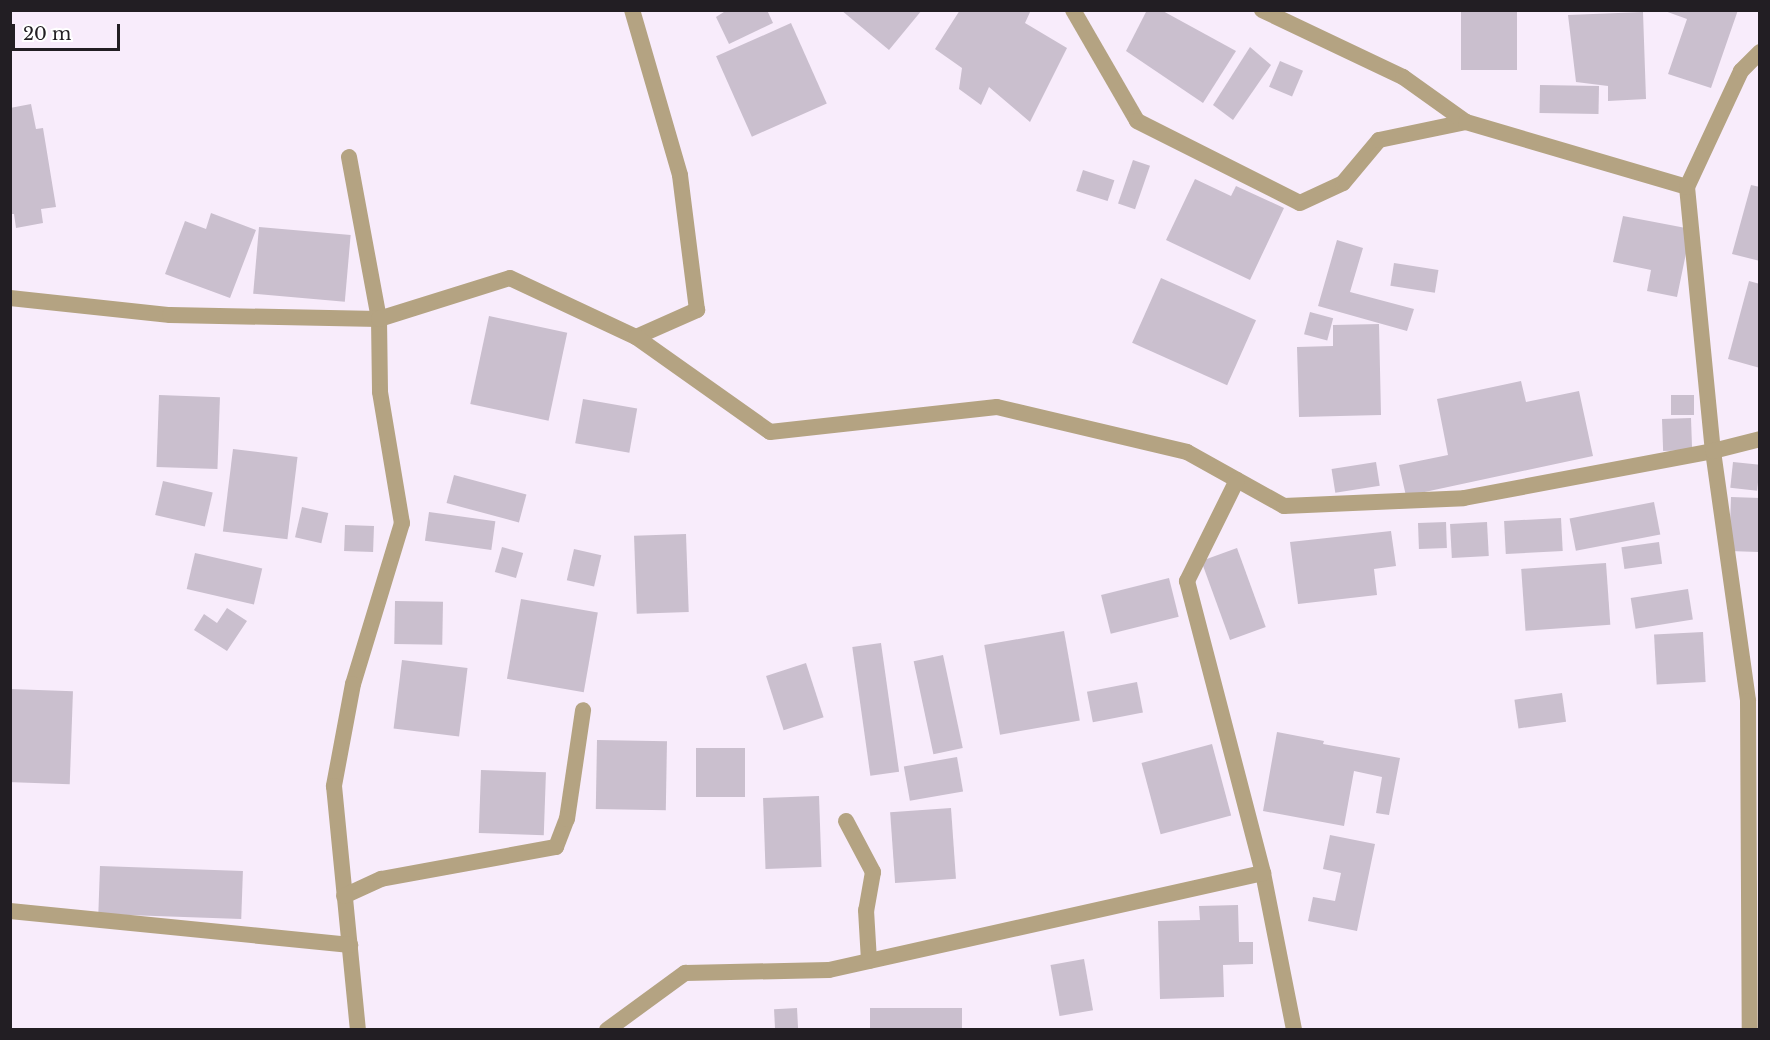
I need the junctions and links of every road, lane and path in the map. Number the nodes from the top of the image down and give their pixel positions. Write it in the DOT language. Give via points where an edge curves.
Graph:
graph roads {
  1 [pos="632,10"];
  2 [pos="1073,10"];
  3 [pos="1263,10"];
  4 [pos="1760,52"];
  5 [pos="1466,122"];
  6 [pos="349,157"];
  7 [pos="1687,186"];
  8 [pos="10,298"];
  9 [pos="379,319"];
  10 [pos="636,337"];
  11 [pos="1760,439"];
  12 [pos="1713,451"];
  13 [pos="1237,480"];
  14 [pos="583,710"];
  15 [pos="846,821"];
  16 [pos="1263,873"];
  17 [pos="344,896"];
  18 [pos="10,911"];
  19 [pos="350,945"];
  20 [pos="868,961"];
  21 [pos="358,1029"];
  22 [pos="607,1029"];
  23 [pos="1294,1029"];
  24 [pos="1750,1029"];
  1 -- 10 [label="street" via="680,175 697,310"];
  2 -- 5 [label="street" via="1137,121 1300,203 1343,183 1378,140"];
  3 -- 5 [label="street" via="1403,77"];
  4 -- 7 [label="street" via="1741,71"];
  5 -- 7 [label="street"];
  6 -- 9 [label="street"];
  7 -- 12 [label="street"];
  8 -- 9 [label="street" via="170,315"];
  9 -- 10 [label="street" via="510,278"];
  9 -- 17 [label="street" via="380,392 402,523 353,684 334,786"];
  10 -- 13 [label="street" via="770,432 997,407 1187,452"];
  11 -- 12 [label="street"];
  12 -- 13 [label="street" via="1464,498 1284,506"];
  12 -- 24 [label="street" via="1749,701"];
  13 -- 16 [label="street" via="1187,581"];
  14 -- 17 [label="street" via="567,819 556,847 381,879"];
  15 -- 20 [label="street" via="873,872 866,910"];
  16 -- 20 [label="street"];
  16 -- 23 [label="street"];
  17 -- 19 [label="street"];
  18 -- 19 [label="street"];
  19 -- 21 [label="street"];
  20 -- 22 [label="street" via="828,970 685,973"];
}
